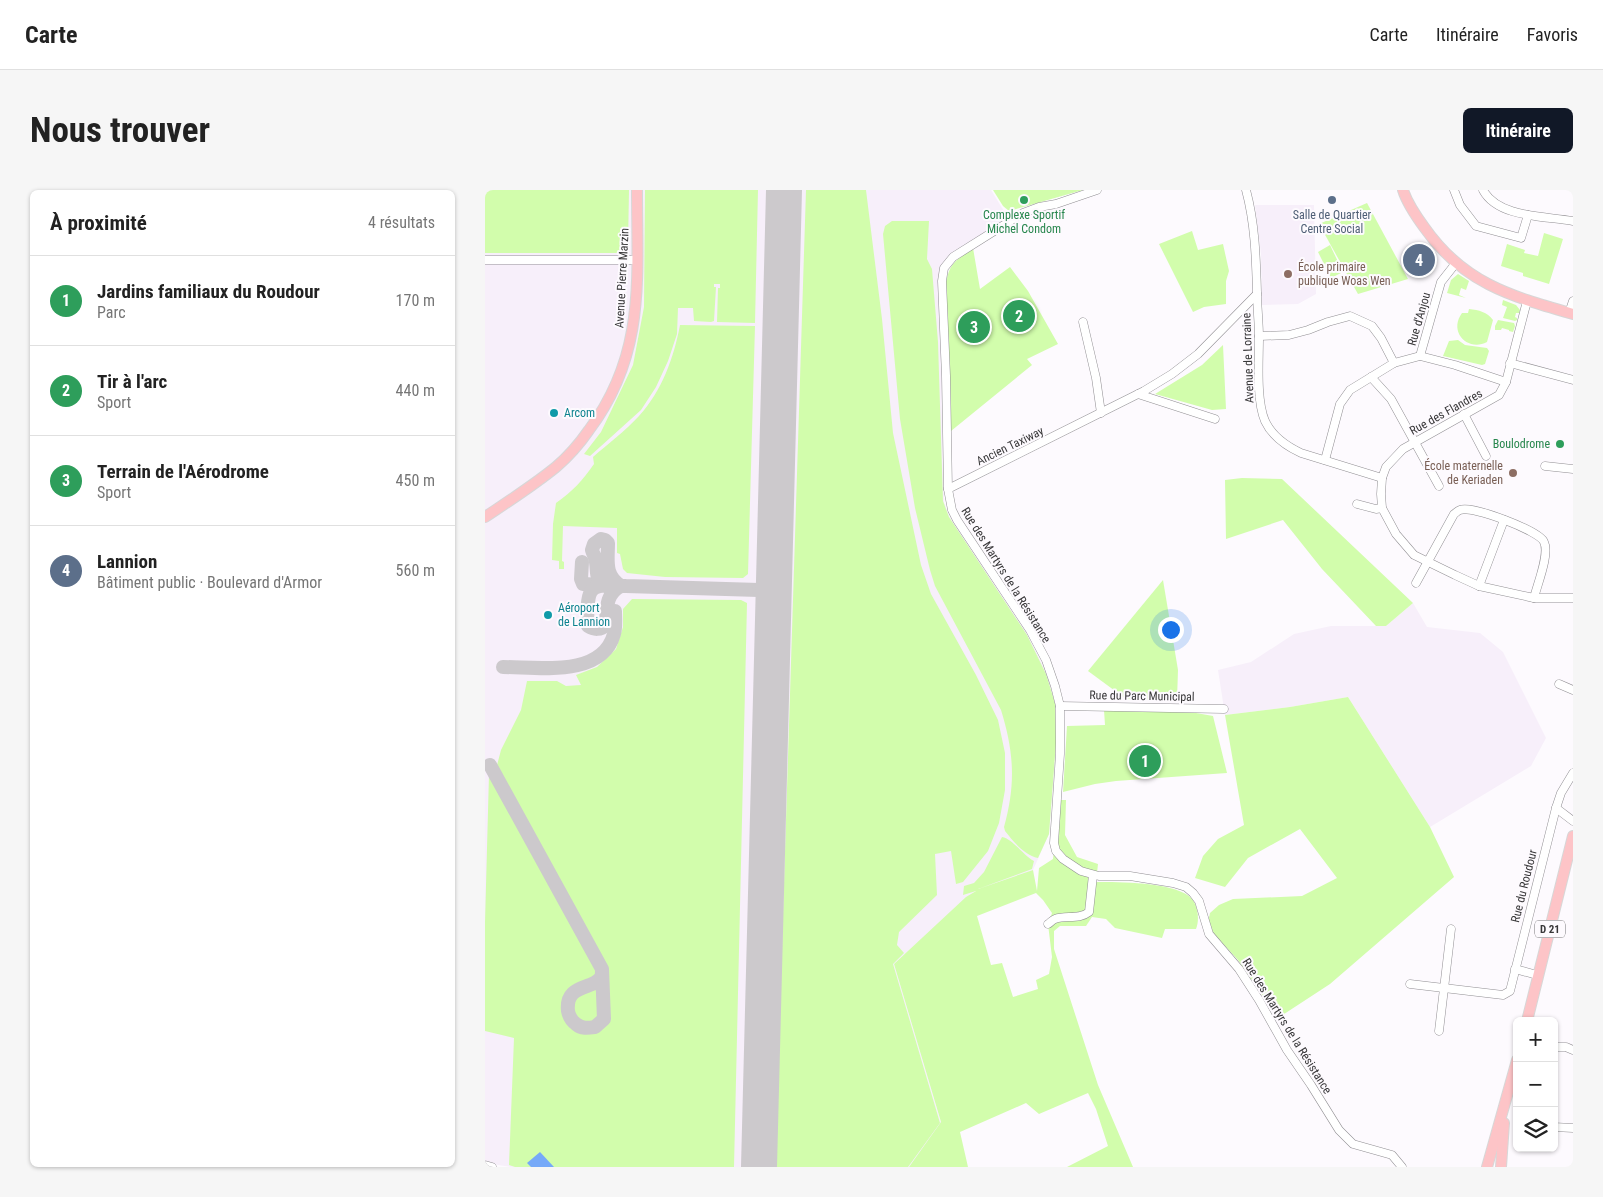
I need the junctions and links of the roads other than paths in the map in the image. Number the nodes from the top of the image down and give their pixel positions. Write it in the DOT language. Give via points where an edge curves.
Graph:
graph roads {
  1 [pos="637,190"];
  2 [pos="1097,190"];
  3 [pos="1246,190"];
  4 [pos="1403,190"];
  5 [pos="1454,190"];
  6 [pos="1483,190"];
  7 [pos="1528,215"];
  8 [pos="1573,221"];
  9 [pos="485,260"];
  10 [pos="637,260"];
  11 [pos="1456,263"];
  12 [pos="1257,294"];
  13 [pos="1527,301"];
  14 [pos="1573,301"];
  15 [pos="1242,308"];
  16 [pos="1258,310"];
  17 [pos="1571,314"];
  18 [pos="1083,322"];
  19 [pos="1259,336"];
  20 [pos="1420,356"];
  21 [pos="1510,363"];
  22 [pos="1395,364"];
  23 [pos="1371,378"];
  24 [pos="1573,380"];
  25 [pos="1506,382"];
  26 [pos="1138,394"];
  27 [pos="1101,413"];
  28 [pos="1464,414"];
  29 [pos="1215,419"];
  30 [pos="1414,442"];
  31 [pos="1486,456"];
  32 [pos="1325,460"];
  33 [pos="1545,466"];
  34 [pos="1573,469"];
  35 [pos="1382,478"];
  36 [pos="1439,486"];
  37 [pos="948,489"];
  38 [pos="1357,504"];
  39 [pos="1382,508"];
  40 [pos="485,517"];
  41 [pos="1505,520"];
  42 [pos="1428,562"];
  43 [pos="1416,584"];
  44 [pos="1479,586"];
  45 [pos="1534,598"];
  46 [pos="1573,598"];
  47 [pos="1559,684"];
  48 [pos="1573,690"];
  49 [pos="1060,706"];
  50 [pos="1224,710"];
  51 [pos="1573,773"];
  52 [pos="1556,808"];
  53 [pos="1573,821"];
  54 [pos="1572,843"];
  55 [pos="1093,875"];
  56 [pos="1048,924"];
  57 [pos="1451,929"];
  58 [pos="1515,969"];
  59 [pos="1537,975"];
  60 [pos="1410,984"];
  61 [pos="1445,988"];
  62 [pos="1528,1017"];
  63 [pos="1439,1031"];
  64 [pos="1558,1047"];
  65 [pos="1573,1050"];
  66 [pos="1516,1062"];
  67 [pos="1505,1102"];
  68 [pos="1558,1127"];
  69 [pos="1573,1128"];
  70 [pos="485,1165"];
  71 [pos="492,1167"];
  72 [pos="1402,1167"];
  73 [pos="1487,1167"];
  74 [pos="1501,1167"];
  1 -- 10 [label="main road, Avenue Pierre Marzin"];
  2 -- 37 [label="street, Rue des Martyrs de la Résistance" via="1031,209 953,257 944,268"];
  3 -- 12 [label="street, Avenue de Lorraine" via="1254,234"];
  4 -- 11 [label="main road" via="1428,233"];
  5 -- 7 [label="street" via="1460,205 1476,226 1521,238"];
  6 -- 7 [label="street" via="1495,204"];
  7 -- 8 [label="street"];
  9 -- 10 [label="street"];
  10 -- 40 [label="main road, Avenue Pierre Marzin" via="635,318 628,352 614,390 600,415 557,467"];
  11 -- 13 [label="main road" via="1482,282"];
  11 -- 20 [label="street, Rue d'Anjou" via="1441,282"];
  12 -- 15 [label="street, Ancien Taxiway"];
  12 -- 16 [label="street, Avenue de Lorraine"];
  13 -- 17 [label="main road"];
  13 -- 21 [label="street, Rue des Flandres"];
  14 -- 17 [label="street"];
  15 -- 16 [label="street"];
  15 -- 26 [label="street, Ancien Taxiway" via="1198,354"];
  16 -- 19 [label="street, Avenue de Lorraine"];
  18 -- 27 [label="street"];
  19 -- 22 [label="street" via="1309,330 1350,316 1372,326"];
  19 -- 32 [label="street, Avenue de Lorraine" via="1259,384 1268,428 1289,448"];
  20 -- 22 [label="street"];
  20 -- 25 [label="street"];
  21 -- 24 [label="street"];
  21 -- 25 [label="street, Rue des Flandres"];
  22 -- 23 [label="street"];
  23 -- 30 [label="street" via="1391,399"];
  23 -- 32 [label="street" via="1350,390 1340,404"];
  25 -- 28 [label="street, Rue des Flandres" via="1499,395"];
  26 -- 27 [label="street, Ancien Taxiway"];
  26 -- 29 [label="street"];
  27 -- 37 [label="street, Ancien Taxiway"];
  28 -- 30 [label="street, Rue des Flandres"];
  28 -- 31 [label="street"];
  30 -- 35 [label="street, Rue des Flandres" via="1393,458"];
  30 -- 36 [label="street"];
  32 -- 35 [label="street, Avenue de Lorraine"];
  33 -- 34 [label="street"];
  35 -- 39 [label="street"];
  37 -- 49 [label="street, Rue des Martyrs de la Résistance" via="957,520 1030,630 1046,660"];
  38 -- 39 [label="street"];
  39 -- 42 [label="street" via="1396,534 1414,555"];
  41 -- 42 [label="street" via="1461,509 1454,514"];
  41 -- 44 [label="street"];
  41 -- 45 [label="street" via="1544,540 1545,558"];
  42 -- 43 [label="street"];
  42 -- 44 [label="street"];
  44 -- 45 [label="street"];
  45 -- 46 [label="street"];
  47 -- 48 [label="street"];
  49 -- 50 [label="street, Rue du Parc Municipal"];
  49 -- 55 [label="street, Rue des Martyrs de la Résistance" via="1053,843 1063,859"];
  51 -- 52 [label="street, Rue du Roudour"];
  52 -- 53 [label="street"];
  52 -- 58 [label="street, Rue du Roudour"];
  54 -- 59 [label="main road, D 21"];
  55 -- 56 [label="street" via="1089,912"];
  55 -- 72 [label="street, Rue des Martyrs de la Résistance" via="1130,876 1186,887 1193,893 1199,901 1209,934 1254,992 1339,1130 1353,1144 1392,1155"];
  57 -- 61 [label="street"];
  58 -- 59 [label="street"];
  58 -- 61 [label="street, Rue du Roudour" via="1510,991 1503,995"];
  59 -- 62 [label="main road, D 21"];
  60 -- 61 [label="street, Rue du Roudour"];
  61 -- 63 [label="street"];
  64 -- 65 [label="street"];
  66 -- 67 [label="main road"];
  67 -- 73 [label="main road"];
  67 -- 74 [label="main road"];
  68 -- 69 [label="street"];
  70 -- 71 [label="street"];
}
